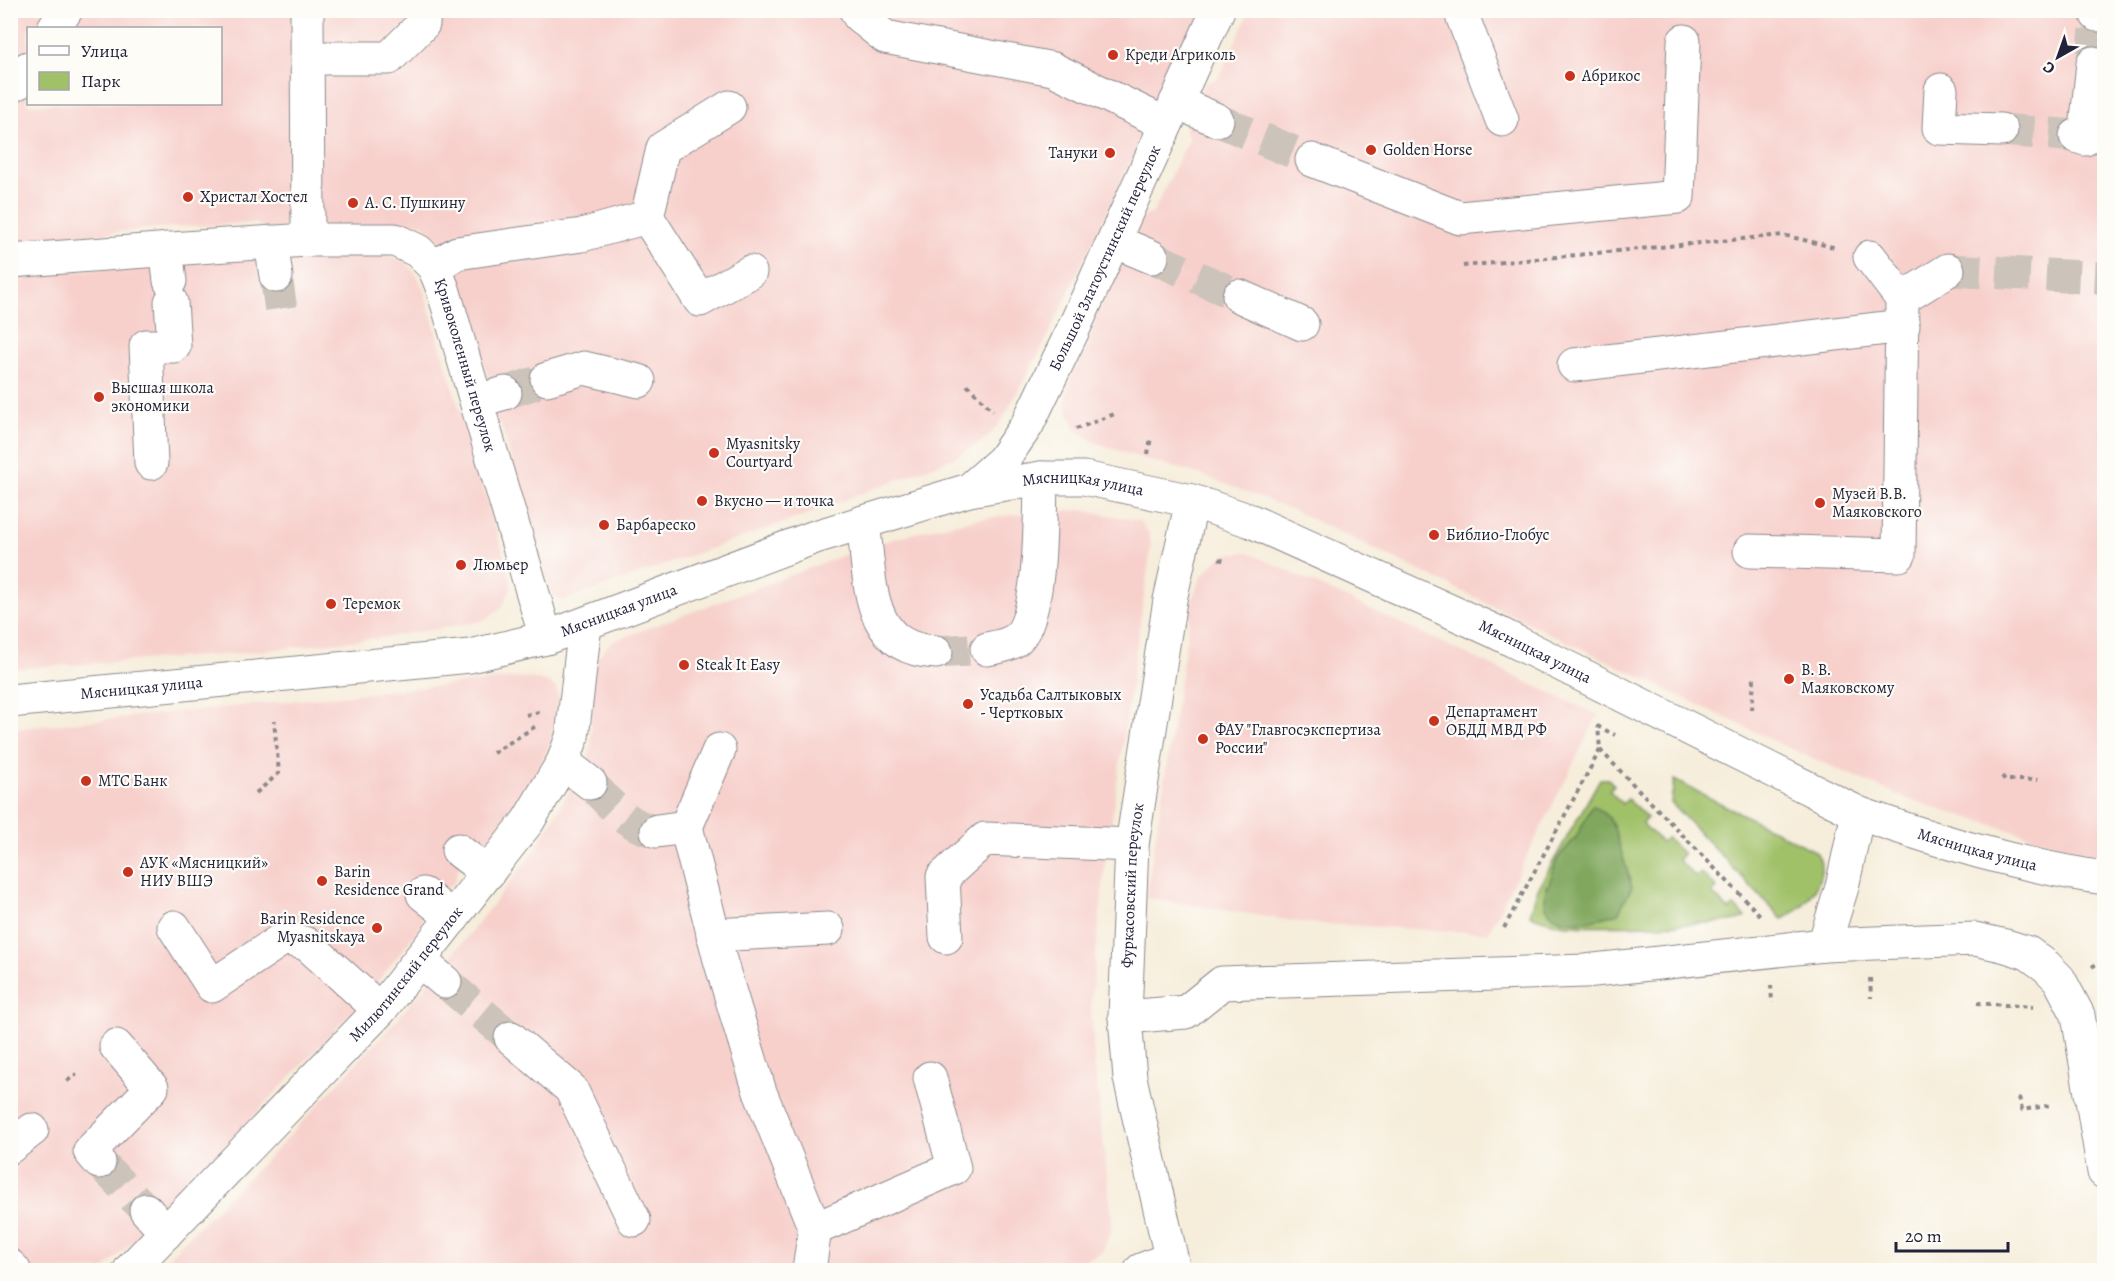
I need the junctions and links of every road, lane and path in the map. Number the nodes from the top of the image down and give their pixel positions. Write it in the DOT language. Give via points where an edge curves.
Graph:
graph roads {
  1 [pos="66,10"];
  2 [pos="307,10"];
  3 [pos="424,10"];
  4 [pos="856,10"];
  5 [pos="1218,10"];
  6 [pos="1460,10"];
  7 [pos="55,27"];
  8 [pos="1684,41"];
  9 [pos="307,58"];
  10 [pos="2093,63"];
  11 [pos="27,70"];
  12 [pos="10,86"];
  13 [pos="1941,90"];
  14 [pos="729,107"];
  15 [pos="1171,113"];
  16 [pos="1217,120"];
  17 [pos="1502,120"];
  18 [pos="2001,130"];
  19 [pos="2076,136"];
  20 [pos="1312,160"];
  21 [pos="647,217"];
  22 [pos="308,240"];
  23 [pos="1114,241"];
  24 [pos="271,242"];
  25 [pos="166,249"];
  26 [pos="1152,257"];
  27 [pos="1870,257"];
  28 [pos="10,261"];
  29 [pos="1463,266"];
  30 [pos="434,267"];
  31 [pos="1948,270"];
  32 [pos="750,272"];
  33 [pos="276,276"];
  34 [pos="1239,296"];
  35 [pos="1903,313"];
  36 [pos="1302,324"];
  37 [pos="1574,365"];
  38 [pos="547,379"];
  39 [pos="639,381"];
  40 [pos="967,385"];
  41 [pos="995,413"];
  42 [pos="1117,413"];
  43 [pos="1076,429"];
  44 [pos="1151,437"];
  45 [pos="1146,460"];
  46 [pos="151,463"];
  47 [pos="1041,478"];
  48 [pos="969,490"];
  49 [pos="1192,501"];
  50 [pos="863,522"];
  51 [pos="1750,551"];
  52 [pos="1219,559"];
  53 [pos="1226,561"];
  54 [pos="585,625"];
  55 [pos="546,638"];
  56 [pos="987,649"];
  57 [pos="936,652"];
  58 [pos="1754,678"];
  59 [pos="10,701"];
  60 [pos="1752,710"];
  61 [pos="274,721"];
  62 [pos="536,726"];
  63 [pos="1618,737"];
  64 [pos="719,750"];
  65 [pos="1600,750"];
  66 [pos="493,753"];
  67 [pos="563,762"];
  68 [pos="2002,776"];
  69 [pos="2038,780"];
  70 [pos="590,783"];
  71 [pos="256,793"];
  72 [pos="1858,813"];
  73 [pos="1132,845"];
  74 [pos="458,850"];
  75 [pos="488,873"];
  76 [pos="2104,878"];
  77 [pos="423,894"];
  78 [pos="453,918"];
  79 [pos="1766,922"];
  80 [pos="174,927"];
  81 [pos="1504,928"];
  82 [pos="828,929"];
  83 [pos="713,935"];
  84 [pos="946,937"];
  85 [pos="1824,945"];
  86 [pos="419,960"];
  87 [pos="445,982"];
  88 [pos="2040,1002"];
  89 [pos="1977,1003"];
  90 [pos="380,1010"];
  91 [pos="2078,1015"];
  92 [pos="1125,1017"];
  93 [pos="511,1038"];
  94 [pos="2104,1038"];
  95 [pos="116,1046"];
  96 [pos="77,1074"];
  97 [pos="930,1078"];
  98 [pos="67,1081"];
  99 [pos="2019,1097"];
  100 [pos="2051,1105"];
  101 [pos="99,1162"];
  102 [pos="2104,1172"];
  103 [pos="634,1220"];
  104 [pos="815,1229"];
  105 [pos="1172,1264"];
  106 [pos="10,1266"];
  107 [pos="14,1270"];
  108 [pos="130,1270"];
  109 [pos="809,1270"];
  110 [pos="1141,1270"];
  1 -- 7 [label="street"];
  2 -- 9 [label="street"];
  3 -- 9 [label="street" via="423,24 389,58"];
  4 -- 15 [label="street" via="885,37 1053,69"];
  5 -- 15 [label="street, Большой Златоустинский переулок"];
  6 -- 17 [label="street"];
  8 -- 20 [label="street" via="1678,197 1460,218"];
  9 -- 22 [label="street"];
  10 -- 19 [label="street" via="2085,139"];
  11 -- 12 [label="street" via="20,82"];
  13 -- 18 [label="street" via="1939,128"];
  14 -- 21 [label="street" via="663,148"];
  15 -- 16 [label="street"];
  15 -- 23 [label="street, Большой Златоустинский переулок"];
  21 -- 30 [label="street" via="582,235 457,253"];
  21 -- 32 [label="street" via="699,300"];
  22 -- 24 [label="street, Кривоколенный переулок"];
  22 -- 30 [label="street, Кривоколенный переулок" via="395,240 418,251"];
  23 -- 26 [label="street"];
  23 -- 48 [label="street, Большой Златоустинский переулок" via="1027,425 1003,460"];
  24 -- 25 [label="street, Кривоколенный переулок"];
  24 -- 33 [label="street"];
  25 -- 28 [label="street, Кривоколенный переулок"];
  25 -- 46 [label="street" via="174,346 146,346"];
  27 -- 29 [label="path" via="1783,235"];
  27 -- 35 [label="street"];
  30 -- 55 [label="street, Кривоколенный переулок" via="491,397"];
  31 -- 35 [label="street"];
  34 -- 36 [label="street"];
  35 -- 37 [label="street"];
  35 -- 51 [label="street" via="1899,555"];
  38 -- 39 [label="street" via="584,368"];
  40 -- 41 [label="path"];
  42 -- 43 [label="path"];
  44 -- 45 [label="path"];
  47 -- 48 [label="street, Мясницкая улица"];
  47 -- 49 [label="street, Мясницкая улица" via="1084,478"];
  47 -- 56 [label="street" via="1038,558 1028,621 1018,637 1004,646"];
  48 -- 50 [label="street, Мясницкая улица"];
  49 -- 72 [label="street, Мясницкая улица" via="1251,521 1494,631"];
  49 -- 73 [label="street, Фуркасовский переулок" via="1170,600"];
  50 -- 54 [label="street, Мясницкая улица"];
  50 -- 57 [label="street" via="881,624 891,638 905,646"];
  52 -- 53 [label="path"];
  54 -- 55 [label="street, Мясницкая улица"];
  54 -- 67 [label="street, Милютинский переулок" via="572,737"];
  55 -- 59 [label="street, Мясницкая улица" via="470,656"];
  58 -- 60 [label="path"];
  61 -- 71 [label="path" via="279,772"];
  62 -- 66 [label="path"];
  63 -- 65 [label="path" via="1597,726"];
  64 -- 83 [label="street" via="671,829"];
  65 -- 79 [label="path"];
  65 -- 81 [label="path"];
  67 -- 70 [label="street"];
  67 -- 75 [label="street, Милютинский переулок" via="528,821"];
  68 -- 69 [label="path" via="2005,780"];
  72 -- 76 [label="street, Мясницкая улица" via="1983,853"];
  72 -- 85 [label="street"];
  73 -- 84 [label="street" via="985,839 943,877"];
  73 -- 92 [label="street, Фуркасовский переулок"];
  74 -- 75 [label="street"];
  75 -- 78 [label="street, Милютинский переулок"];
  77 -- 78 [label="street"];
  78 -- 86 [label="street, Милютинский переулок"];
  80 -- 90 [label="street" via="212,986 266,936 284,938 307,944"];
  82 -- 83 [label="street"];
  83 -- 104 [label="street" via="760,1092"];
  85 -- 91 [label="street" via="1975,939 2006,946 2028,953 2046,966 2059,979"];
  85 -- 92 [label="street" via="1585,971 1222,983 1186,1012"];
  86 -- 87 [label="street"];
  86 -- 90 [label="street, Милютинский переулок"];
  88 -- 89 [label="path" via="2033,1007"];
  90 -- 108 [label="street, Милютинский переулок" via="156,1222"];
  91 -- 94 [label="street"];
  91 -- 102 [label="street"];
  92 -- 105 [label="street, Фуркасовский переулок" via="1130,1078"];
  93 -- 103 [label="street" via="571,1089"];
  95 -- 101 [label="street" via="152,1088 90,1151"];
  96 -- 98 [label="path"];
  97 -- 104 [label="street" via="954,1168"];
  99 -- 100 [label="path" via="2022,1110"];
  104 -- 109 [label="street"];
  105 -- 110 [label="street"];
  106 -- 107 [label="street"];
}
